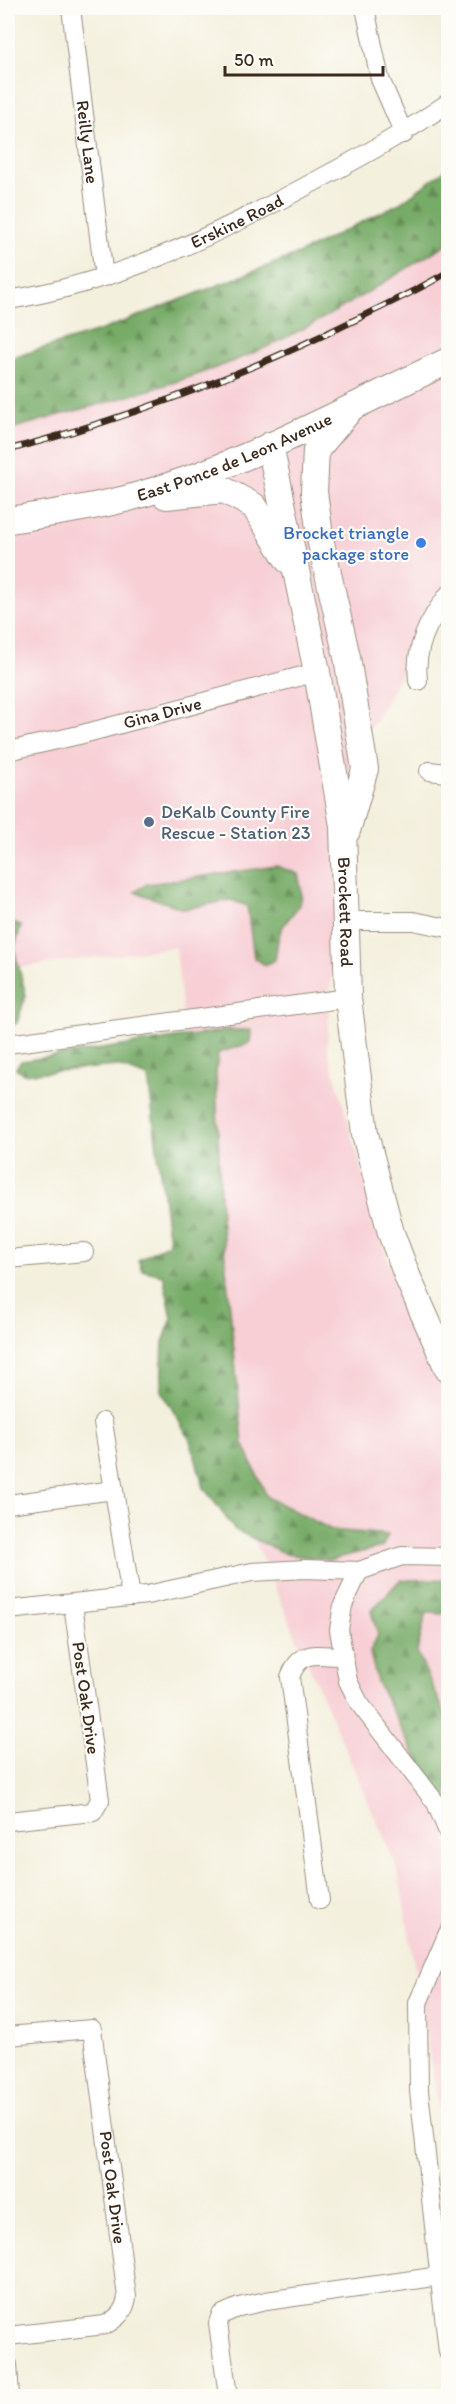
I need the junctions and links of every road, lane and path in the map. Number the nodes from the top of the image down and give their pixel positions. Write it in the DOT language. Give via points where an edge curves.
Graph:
graph roads {
  1 [pos="71,8"];
  2 [pos="365,8"];
  3 [pos="448,103"];
  4 [pos="404,134"];
  5 [pos="104,277"];
  6 [pos="8,300"];
  7 [pos="448,361"];
  8 [pos="354,406"];
  9 [pos="270,445"];
  10 [pos="124,499"];
  11 [pos="8,520"];
  12 [pos="298,577"];
  13 [pos="448,595"];
  14 [pos="317,672"];
  15 [pos="418,681"];
  16 [pos="8,752"];
  17 [pos="429,771"];
  18 [pos="448,773"];
  19 [pos="343,845"];
  20 [pos="345,921"];
  21 [pos="448,928"];
  22 [pos="348,998"];
  23 [pos="8,1044"];
  24 [pos="84,1252"];
  25 [pos="8,1259"];
  26 [pos="448,1369"];
  27 [pos="103,1422"];
  28 [pos="114,1490"];
  29 [pos="8,1504"];
  30 [pos="448,1557"];
  31 [pos="359,1571"];
  32 [pos="131,1597"];
  33 [pos="73,1604"];
  34 [pos="8,1610"];
  35 [pos="343,1656"];
  36 [pos="8,1821"];
  37 [pos="448,1832"];
  38 [pos="320,1900"];
  39 [pos="448,1933"];
  40 [pos="8,2036"];
  41 [pos="440,2276"];
  42 [pos="8,2336"];
  43 [pos="448,2352"];
  44 [pos="8,2365"];
  45 [pos="10,2397"];
  46 [pos="228,2397"];
  1 -- 5 [label="street, Reilly Lane"];
  2 -- 4 [label="street" via="380,79"];
  3 -- 4 [label="street, Erskine Road"];
  4 -- 5 [label="street, Erskine Road" via="225,230"];
  5 -- 6 [label="street, Erskine Road"];
  7 -- 8 [label="street, East Ponce de Leon Avenue"];
  8 -- 9 [label="street, East Ponce de Leon Avenue"];
  8 -- 19 [label="street" via="316,450 314,492 365,770"];
  9 -- 10 [label="street, East Ponce de Leon Avenue" via="186,480"];
  9 -- 12 [label="street, Brockett Road"];
  10 -- 11 [label="street, East Ponce de Leon Avenue"];
  10 -- 12 [label="street" via="224,490 254,506"];
  12 -- 14 [label="street, Brockett Road"];
  13 -- 15 [label="street" via="421,639 416,661"];
  14 -- 16 [label="street, Gina Drive"];
  14 -- 19 [label="street, Brockett Road"];
  17 -- 18 [label="street"];
  19 -- 20 [label="street, Brockett Road"];
  20 -- 21 [label="street" via="401,921"];
  20 -- 22 [label="street, Brockett Road"];
  22 -- 23 [label="street"];
  22 -- 26 [label="street, Brockett Road" via="370,1158 408,1278"];
  24 -- 25 [label="street"];
  27 -- 28 [label="street"];
  28 -- 29 [label="street"];
  28 -- 32 [label="street"];
  30 -- 31 [label="street" via="402,1556"];
  31 -- 32 [label="street" via="252,1572"];
  31 -- 35 [label="street" via="343,1605 339,1630"];
  32 -- 33 [label="street"];
  33 -- 34 [label="street"];
  33 -- 36 [label="street, Post Oak Drive" via="100,1800 93,1812"];
  35 -- 37 [label="street" via="358,1703 436,1803"];
  35 -- 38 [label="street" via="303,1657 295,1662 290,1677"];
  39 -- 41 [label="street" via="418,2003 419,2091"];
  40 -- 42 [label="street, Post Oak Drive" via="92,2029 127,2297 125,2308 105,2325"];
  41 -- 43 [label="street"];
  41 -- 46 [label="street" via="266,2301 222,2315 218,2323"];
  44 -- 45 [label="street"];
}
